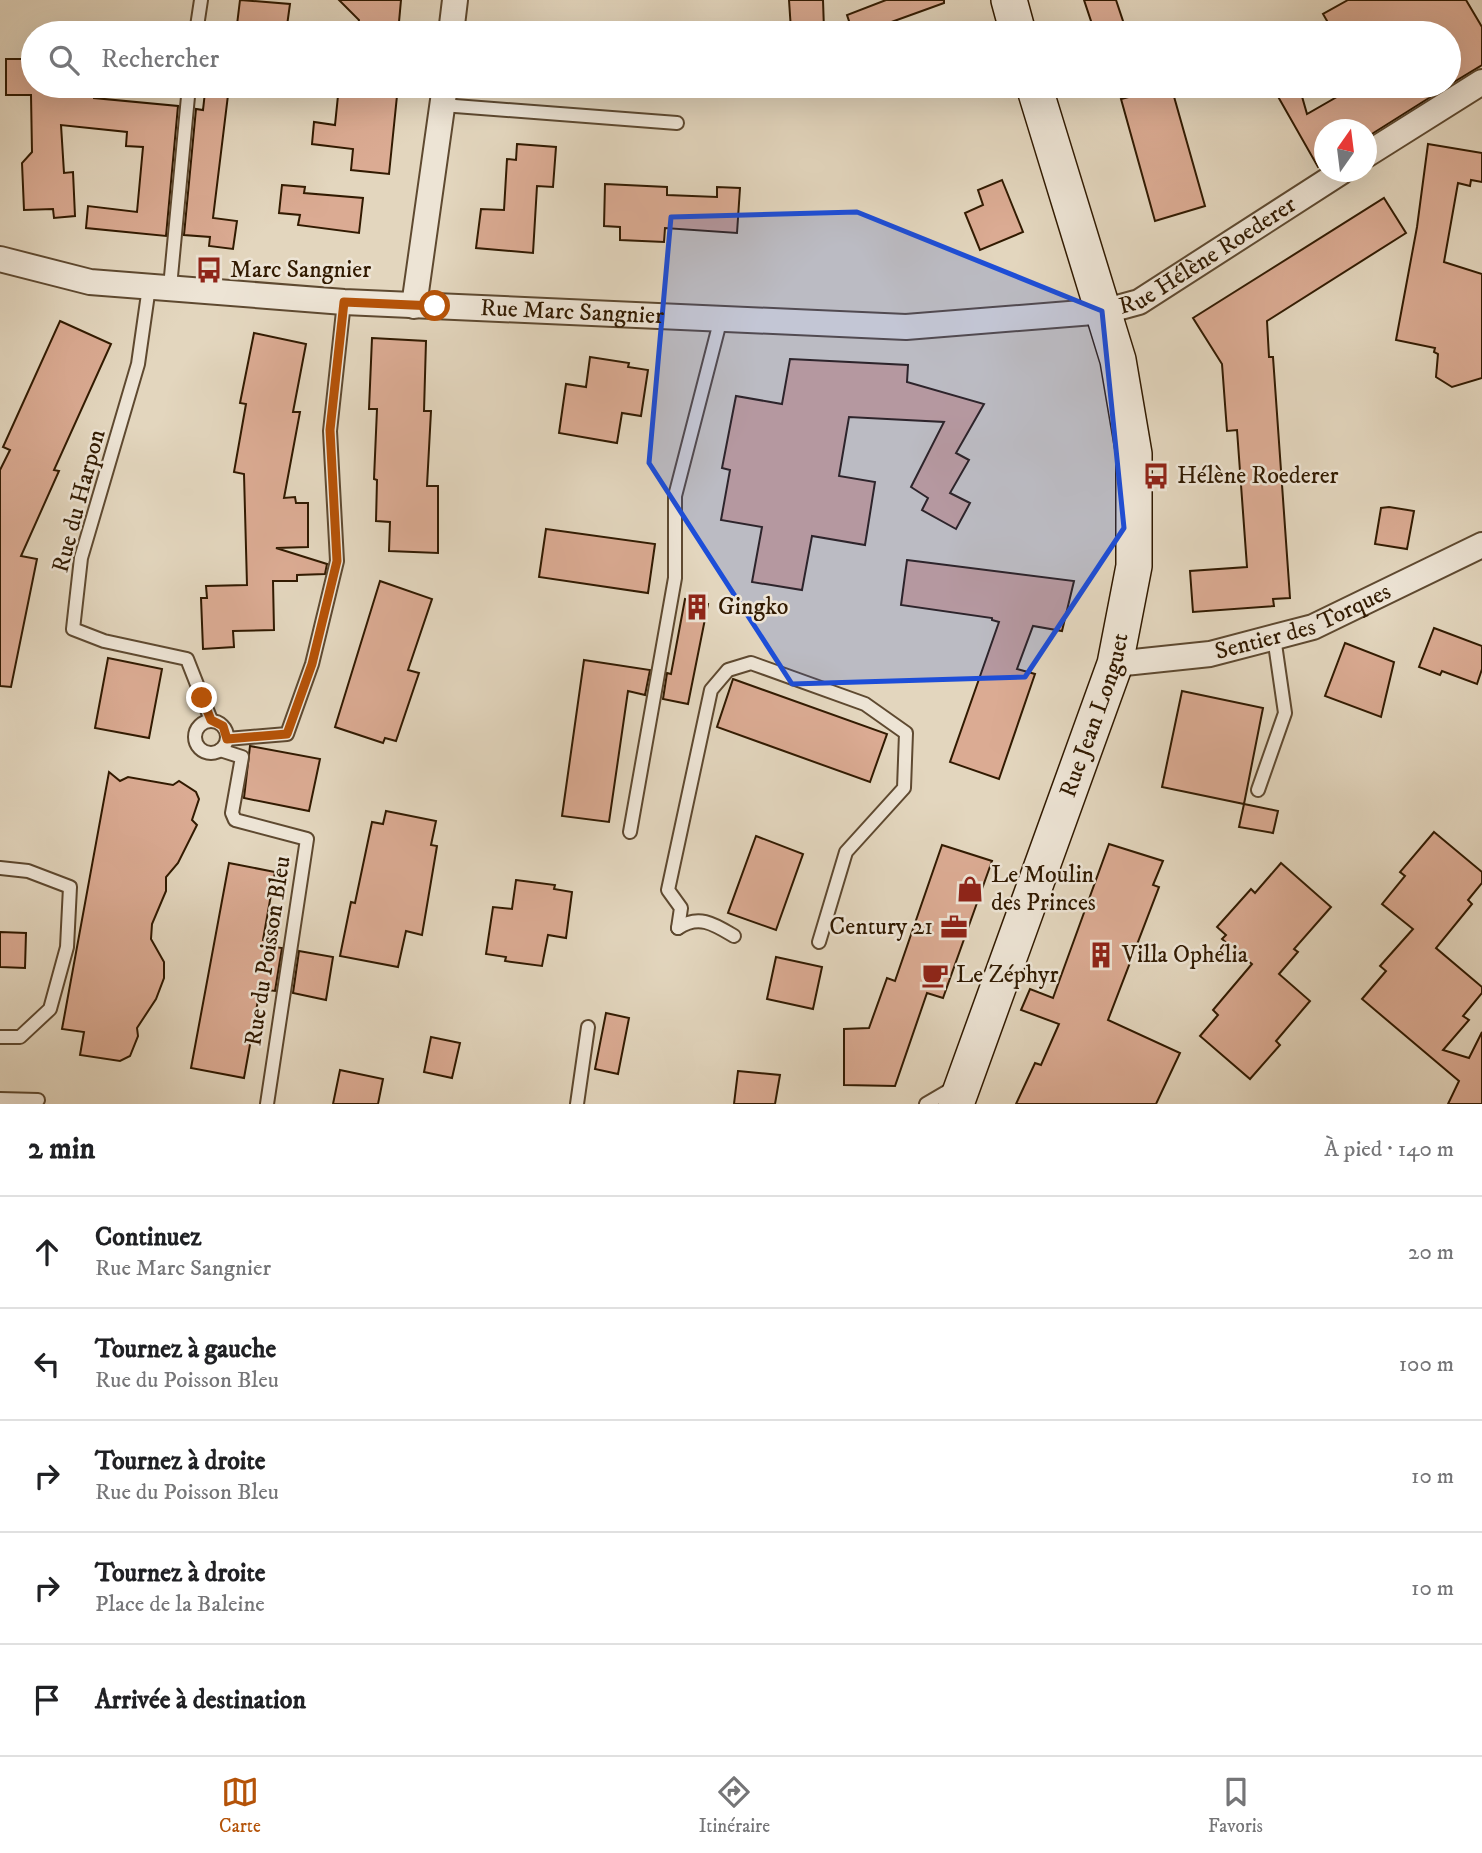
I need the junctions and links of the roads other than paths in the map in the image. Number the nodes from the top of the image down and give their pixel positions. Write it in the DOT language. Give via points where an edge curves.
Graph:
graph roads {
  1 [pos="201,0"];
  2 [pos="455,0"];
  3 [pos="1009,0"];
  4 [pos="198,21"];
  5 [pos="452,21"];
  6 [pos="1015,21"];
  7 [pos="1482,82"];
  8 [pos="1461,95"];
  9 [pos="187,98"];
  10 [pos="443,98"];
  11 [pos="460,98"];
  12 [pos="1038,98"];
  13 [pos="1457,98"];
  14 [pos="677,123"];
  15 [pos="1377,149"];
  16 [pos="1325,182"];
  17 [pos="0,259"];
  18 [pos="159,287"];
  19 [pos="344,302"];
  20 [pos="414,306"];
  21 [pos="1105,312"];
  22 [pos="721,318"];
  23 [pos="1482,545"];
  24 [pos="1274,637"];
  25 [pos="1115,664"];
  26 [pos="211,720"];
  27 [pos="223,745"];
  28 [pos="1258,790"];
  29 [pos="630,832"];
  30 [pos="0,868"];
  31 [pos="734,936"];
  32 [pos="819,942"];
  33 [pos="588,1027"];
  34 [pos="0,1037"];
  35 [pos="960,1093"];
  36 [pos="0,1099"];
  37 [pos="38,1100"];
  38 [pos="267,1104"];
  39 [pos="577,1104"];
  40 [pos="926,1104"];
  1 -- 4 [label="lane"];
  2 -- 5 [label="street"];
  3 -- 6 [label="street"];
  7 -- 8 [label="street"];
  9 -- 18 [label="lane"];
  10 -- 20 [label="street"];
  11 -- 14 [label="lane"];
  12 -- 21 [label="street, Rue Jean Longuet"];
  13 -- 15 [label="street"];
  16 -- 21 [label="street, Rue Hélène Roederer" via="1139,302"];
  17 -- 18 [label="street, Rue Marc Sangnier" via="90,282"];
  18 -- 19 [label="street, Rue Marc Sangnier"];
  18 -- 26 [label="lane, Rue du Harpon" via="81,558 73,629 104,641 187,659"];
  19 -- 20 [label="street, Rue Marc Sangnier"];
  19 -- 27 [label="lane" via="330,430 337,561 312,664 287,734"];
  20 -- 22 [label="street, Rue Marc Sangnier"];
  21 -- 22 [label="street, Rue Marc Sangnier" via="906,327"];
  21 -- 25 [label="street, Rue Jean Longuet" via="1134,454 1134,566"];
  22 -- 29 [label="lane" via="675,496 675,578"];
  23 -- 24 [label="street, Sentier des Torques" via="1312,627"];
  24 -- 25 [label="street, Sentier des Torques" via="1210,654"];
  24 -- 28 [label="lane" via="1284,713"];
  25 -- 35 [label="street, Rue Jean Longuet"];
  26 -- 27 [label="lane" via="223,726"];
  26 -- 27 [label="lane" via="197,727 196,744 207,753"];
  27 -- 38 [label="lane, Rue du Poisson Bleu" via="242,757 232,813 235,820 307,839"];
  30 -- 34 [label="lane" via="29,871 70,887 67,947 50,1009 19,1037"];
  31 -- 32 [label="lane" via="704,920 689,920 678,928 681,908 668,890 711,690 728,670 751,663 865,704 906,733 904,788 846,852"];
  33 -- 39 [label="lane"];
  35 -- 40 [label="lane"];
  36 -- 37 [label="lane"];
}
